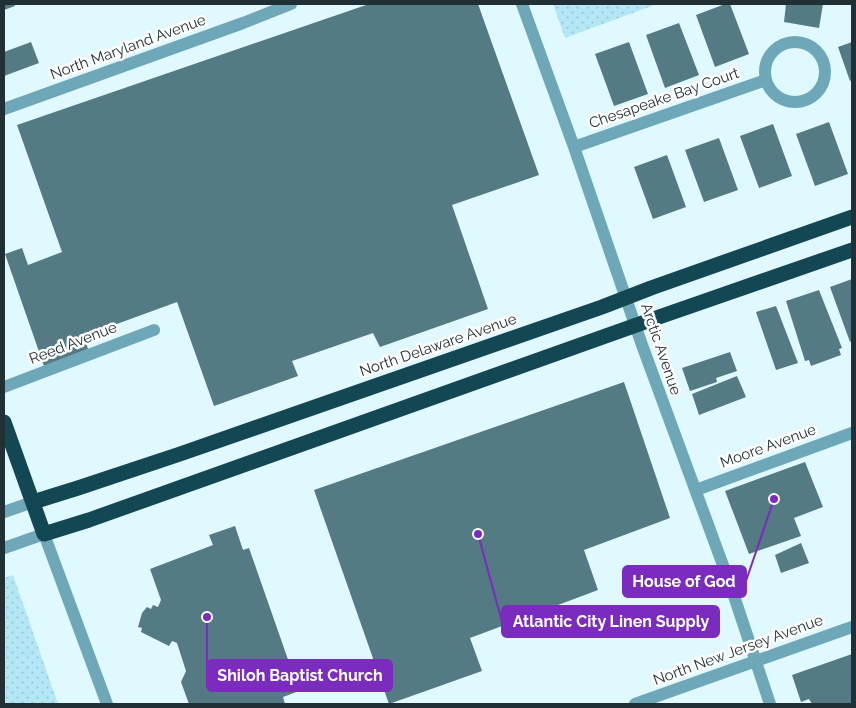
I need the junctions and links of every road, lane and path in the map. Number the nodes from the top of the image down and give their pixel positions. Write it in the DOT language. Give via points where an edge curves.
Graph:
graph roads {
  1 [pos="291,4"];
  2 [pos="522,4"];
  3 [pos="766,80"];
  4 [pos="4,109"];
  5 [pos="574,147"];
  6 [pos="852,217"];
  7 [pos="852,250"];
  8 [pos="626,298"];
  9 [pos="636,326"];
  10 [pos="154,330"];
  11 [pos="4,387"];
  12 [pos="4,422"];
  13 [pos="852,433"];
  14 [pos="696,490"];
  15 [pos="33,502"];
  16 [pos="4,512"];
  17 [pos="44,534"];
  18 [pos="4,548"];
  19 [pos="852,627"];
  20 [pos="755,661"];
  21 [pos="107,704"];
  22 [pos="635,704"];
  23 [pos="770,704"];
  1 -- 4 [label="street, North Maryland Avenue"];
  2 -- 5 [label="street, Arctic Avenue"];
  3 -- 3 [label="street" via="777,96 795,102 814,96 821,88 825,69 817,51 800,42 789,42 772,52 767,60"];
  3 -- 5 [label="street, Chesapeake Bay Court"];
  5 -- 8 [label="street, Arctic Avenue"];
  6 -- 8 [label="highway, North Delaware Avenue"];
  7 -- 9 [label="highway"];
  8 -- 9 [label="street, Arctic Avenue"];
  8 -- 15 [label="highway, North Delaware Avenue"];
  9 -- 14 [label="street, Arctic Avenue"];
  9 -- 17 [label="highway"];
  10 -- 11 [label="street, Reed Avenue"];
  12 -- 15 [label="highway"];
  13 -- 14 [label="street, Moore Avenue"];
  14 -- 20 [label="street, Arctic Avenue"];
  15 -- 16 [label="street"];
  15 -- 17 [label="highway"];
  17 -- 18 [label="street"];
  17 -- 21 [label="street"];
  19 -- 20 [label="street, North New Jersey Avenue"];
  20 -- 22 [label="street, North New Jersey Avenue"];
  20 -- 23 [label="street, Arctic Avenue"];
}
